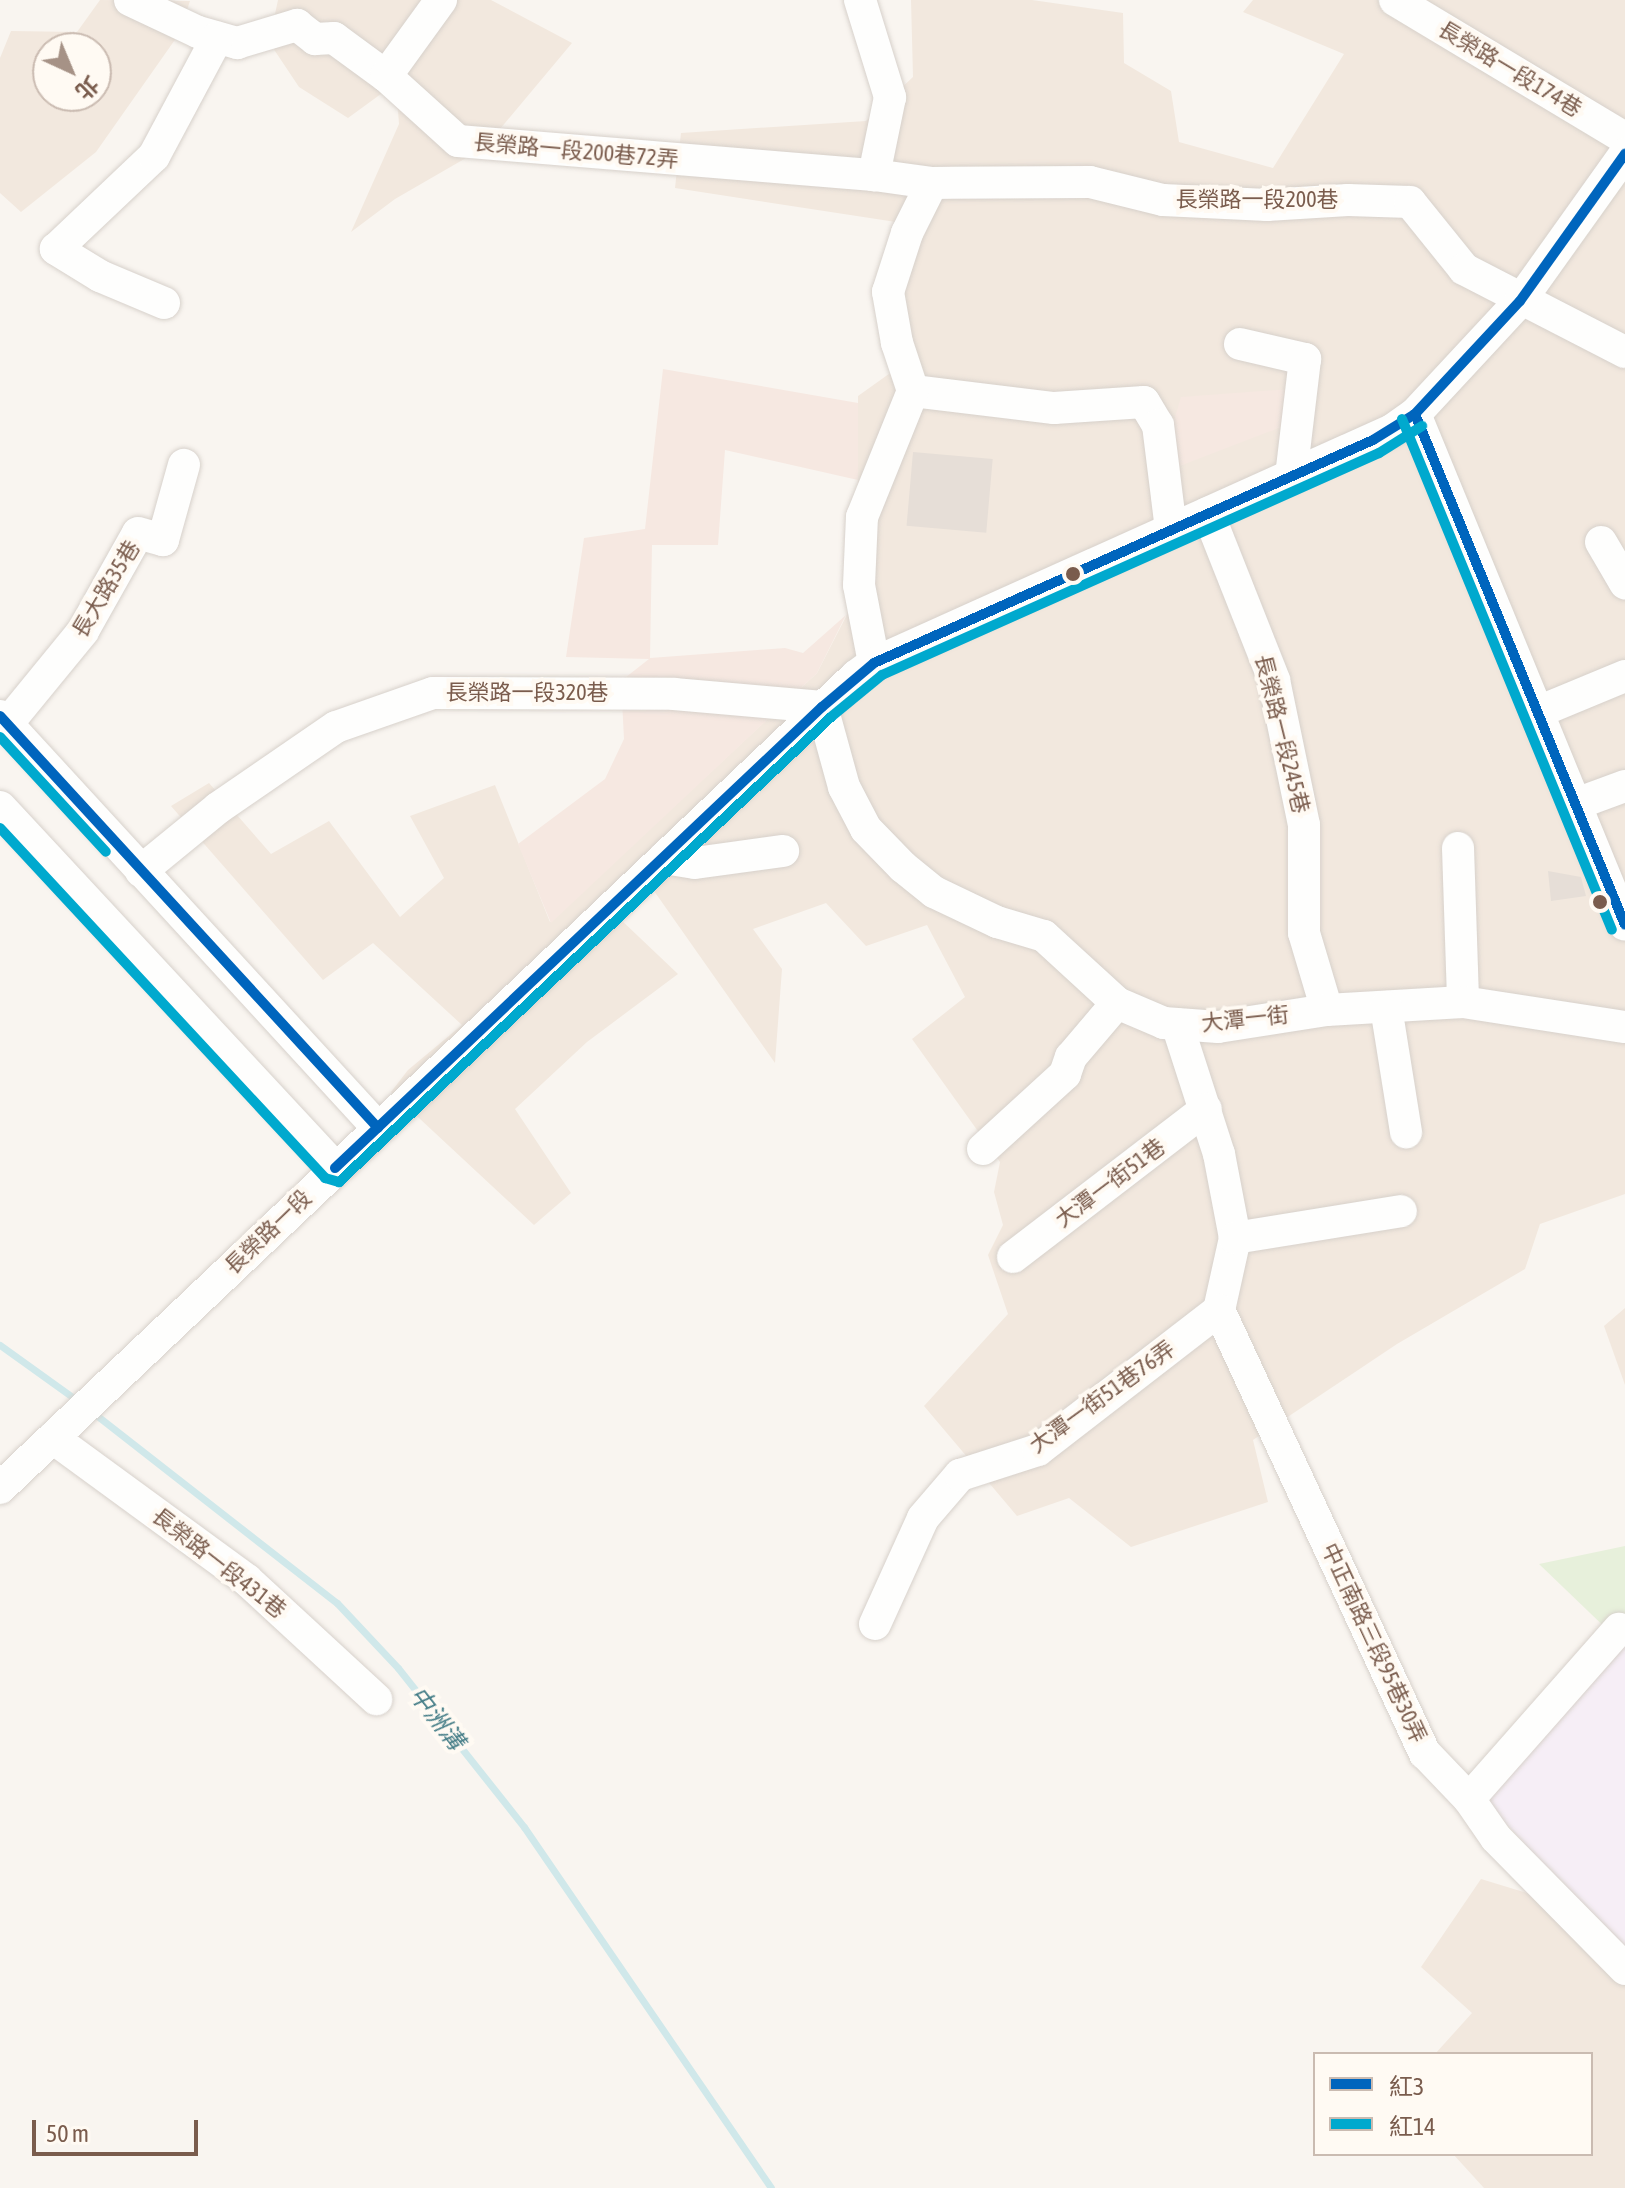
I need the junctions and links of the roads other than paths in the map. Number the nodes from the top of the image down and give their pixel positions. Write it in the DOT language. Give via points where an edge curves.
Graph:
graph roads {
  1 [pos="130,0"];
  2 [pos="441,0"];
  3 [pos="860,0"];
  4 [pos="1395,0"];
  5 [pos="217,38"];
  6 [pos="386,76"];
  7 [pos="1625,138"];
  8 [pos="1619,174"];
  9 [pos="874,175"];
  10 [pos="932,183"];
  11 [pos="1520,301"];
  12 [pos="164,303"];
  13 [pos="1240,344"];
  14 [pos="1625,352"];
  15 [pos="913,391"];
  16 [pos="1415,414"];
  17 [pos="184,465"];
  18 [pos="1291,476"];
  19 [pos="1208,513"];
  20 [pos="1171,529"];
  21 [pos="1601,542"];
  22 [pos="1625,583"];
  23 [pos="874,663"];
  24 [pos="1625,676"];
  25 [pos="822,707"];
  26 [pos="1538,712"];
  27 [pos="4,720"];
  28 [pos="1625,786"];
  29 [pos="1576,804"];
  30 [pos="0,807"];
  31 [pos="1458,848"];
  32 [pos="783,851"];
  33 [pos="664,858"];
  34 [pos="141,871"];
  35 [pos="1625,925"];
  36 [pos="1463,1002"];
  37 [pos="1117,1003"];
  38 [pos="1386,1007"];
  39 [pos="1327,1010"];
  40 [pos="1177,1024"];
  41 [pos="1625,1027"];
  42 [pos="1206,1109"];
  43 [pos="378,1128"];
  44 [pos="1406,1132"];
  45 [pos="983,1149"];
  46 [pos="335,1168"];
  47 [pos="1401,1211"];
  48 [pos="1235,1238"];
  49 [pos="1013,1257"];
  50 [pos="1219,1310"];
  51 [pos="53,1438"];
  52 [pos="0,1488"];
  53 [pos="875,1624"];
  54 [pos="1619,1629"];
  55 [pos="376,1699"];
  56 [pos="1469,1799"];
  57 [pos="1625,1969"];
  1 -- 5 [label="street, 長榮路一段200巷72弄"];
  2 -- 6 [label="street"];
  3 -- 9 [label="street" via="890,97"];
  4 -- 7 [label="street, 長榮路一段174巷"];
  5 -- 6 [label="street, 長榮路一段200巷72弄" via="237,43 297,25 315,39 334,38"];
  5 -- 12 [label="street" via="154,156 56,249 100,276"];
  6 -- 9 [label="street, 長榮路一段200巷72弄" via="458,141"];
  8 -- 11 [label="street, 長榮路一段"];
  9 -- 10 [label="street, 長榮路一段200巷72弄"];
  10 -- 11 [label="street, 長榮路一段200巷" via="1090,182 1163,200 1267,205 1410,202 1464,269"];
  10 -- 15 [label="street" via="907,233 888,292"];
  11 -- 14 [label="street"];
  11 -- 16 [label="street, 長榮路一段"];
  13 -- 18 [label="street" via="1305,359"];
  15 -- 20 [label="street" via="1054,408 1144,402 1158,425"];
  15 -- 23 [label="street" via="862,517 859,585"];
  16 -- 18 [label="street, 長榮路一段" via="1392,430"];
  16 -- 26 [label="street"];
  17 -- 27 [label="street, 長大路35巷" via="163,540 138,533 83,631"];
  18 -- 19 [label="street, 長榮路一段"];
  19 -- 20 [label="street, 長榮路一段"];
  19 -- 39 [label="street, 長榮路一段245巷" via="1274,680 1304,825 1304,933"];
  20 -- 23 [label="street, 長榮路一段"];
  21 -- 22 [label="street"];
  23 -- 25 [label="street, 長榮路一段"];
  24 -- 26 [label="street"];
  25 -- 33 [label="street, 長榮路一段"];
  25 -- 34 [label="street, 長榮路一段320巷" via="674,694 433,693 336,727 218,808"];
  25 -- 37 [label="street, 大潭一街" via="844,787 866,829 903,867 934,892 997,922 1044,936"];
  26 -- 29 [label="street"];
  27 -- 34 [label="street"];
  28 -- 29 [label="street"];
  29 -- 35 [label="street"];
  30 -- 46 [label="street"];
  31 -- 36 [label="street"];
  32 -- 33 [label="street" via="695,863"];
  33 -- 43 [label="street, 長榮路一段"];
  34 -- 43 [label="street"];
  36 -- 38 [label="street, 大潭一街"];
  36 -- 41 [label="street, 大潭一街"];
  37 -- 40 [label="street, 大潭一街"];
  37 -- 45 [label="street" via="1071,1057 1065,1074"];
  38 -- 39 [label="street, 大潭一街"];
  38 -- 44 [label="street"];
  39 -- 40 [label="street, 大潭一街" via="1218,1027"];
  40 -- 42 [label="street"];
  42 -- 48 [label="street"];
  42 -- 49 [label="street, 大潭一街51巷"];
  43 -- 46 [label="street, 長榮路一段"];
  46 -- 51 [label="street, 長榮路一段"];
  47 -- 48 [label="street"];
  48 -- 50 [label="street"];
  50 -- 53 [label="street, 大潭一街51巷76弄" via="1038,1450 960,1475 923,1518"];
  50 -- 56 [label="street, 中正南路三段95巷30弄" via="1425,1753"];
  51 -- 52 [label="street, 長榮路一段"];
  51 -- 55 [label="street, 長榮路一段431巷" via="247,1580"];
  54 -- 56 [label="street"];
  56 -- 57 [label="street, 中正南路三段95巷30弄" via="1496,1838"];
}
